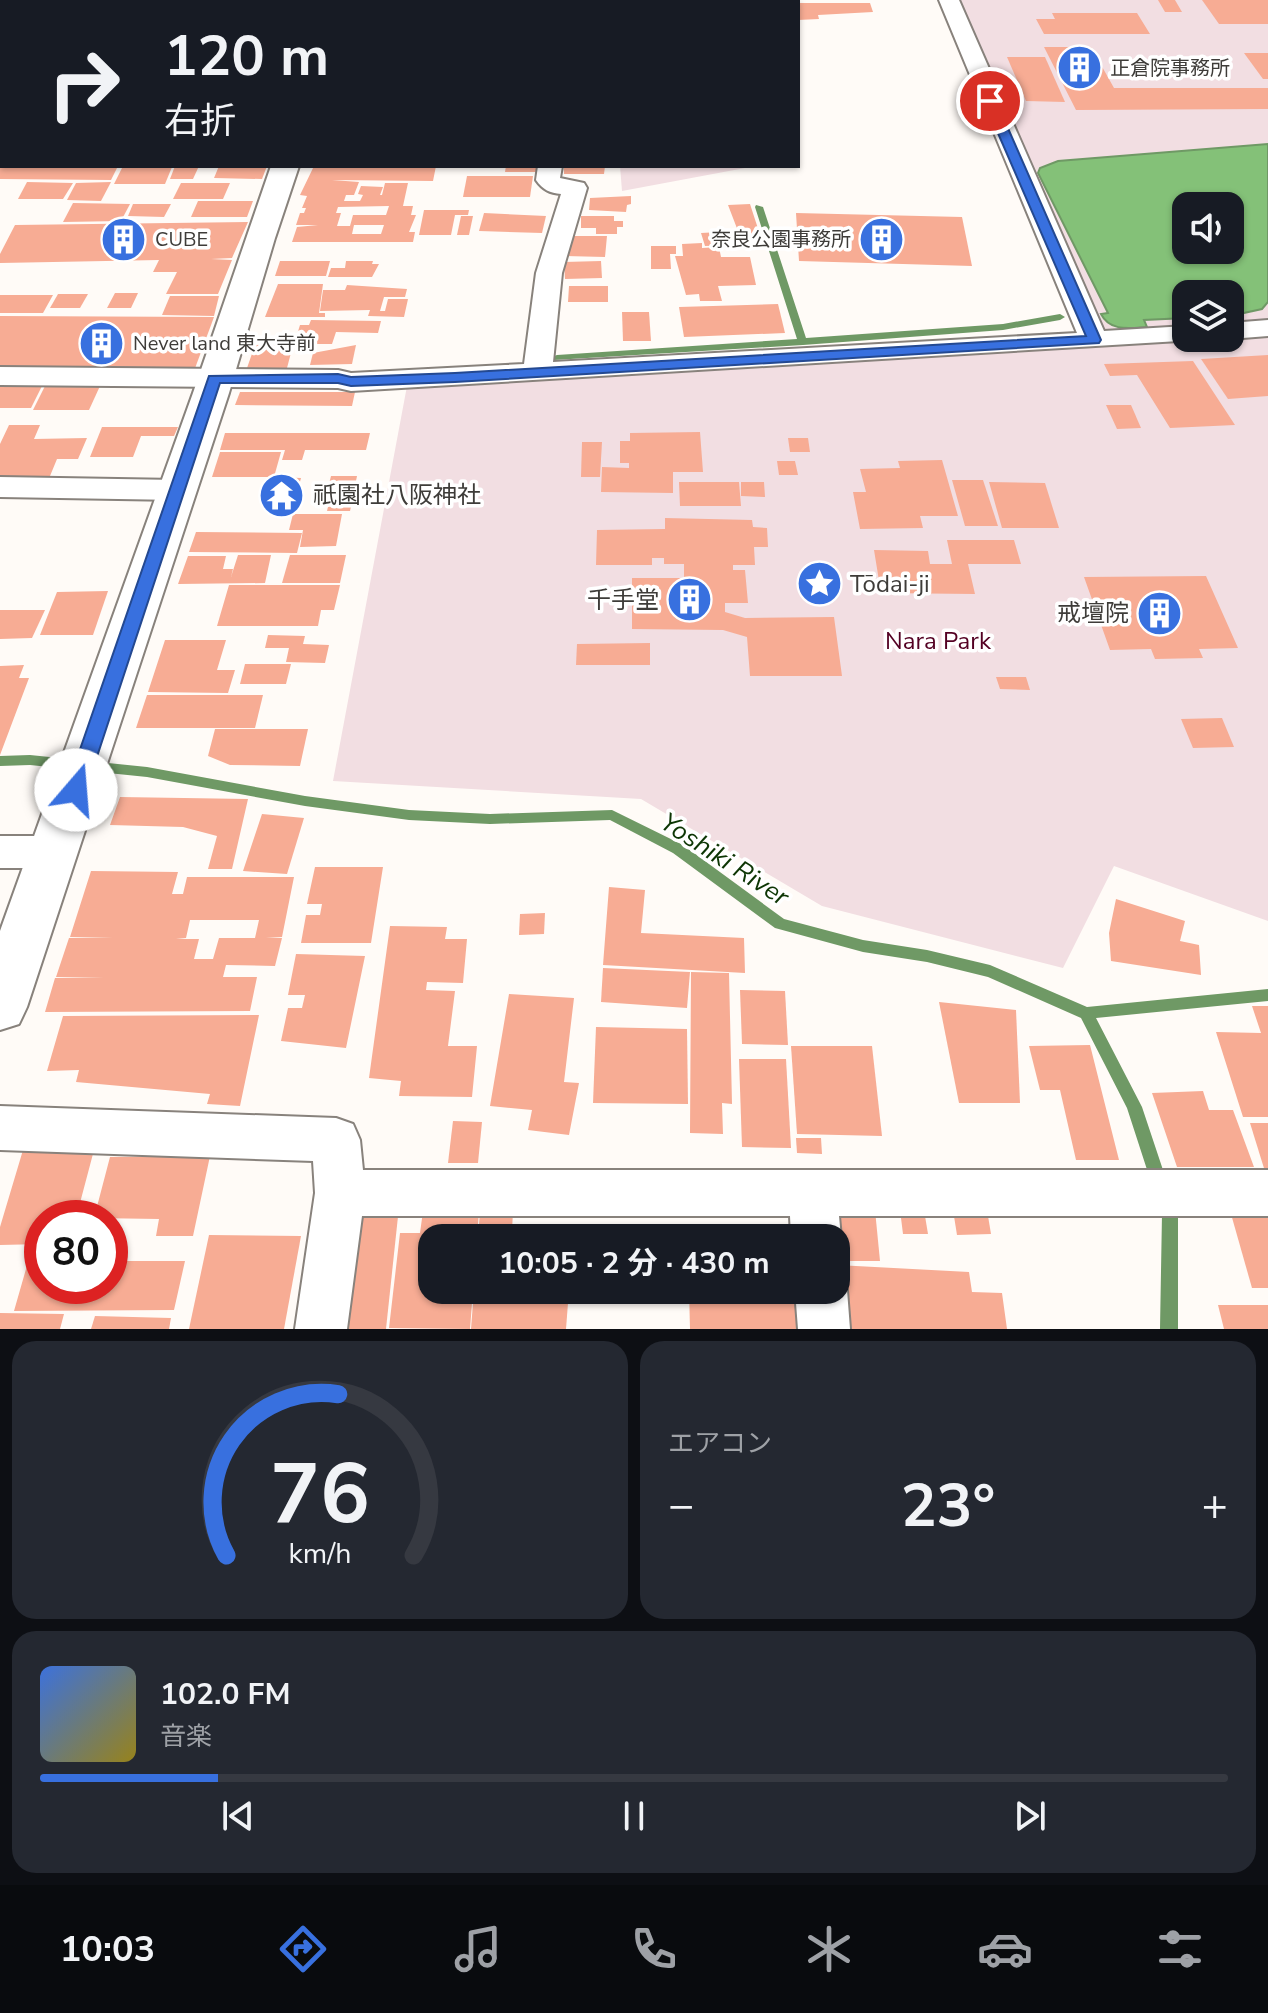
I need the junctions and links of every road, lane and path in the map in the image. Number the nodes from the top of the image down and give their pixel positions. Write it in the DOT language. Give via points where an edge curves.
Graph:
graph roads {
  1 [pos="949,0"];
  2 [pos="284,168"];
  3 [pos="550,168"];
  4 [pos="1268,328"];
  5 [pos="1244,330"];
  6 [pos="1172,335"];
  7 [pos="1094,340"];
  8 [pos="537,373"];
  9 [pos="0,376"];
  10 [pos="214,379"];
  11 [pos="0,487"];
  12 [pos="177,490"];
  13 [pos="0,852"];
  14 [pos="53,852"];
  15 [pos="0,1007"];
  16 [pos="0,1128"];
  17 [pos="340,1193"];
  18 [pos="1268,1193"];
  19 [pos="814,1216"];
  20 [pos="822,1304"];
  21 [pos="321,1329"];
  22 [pos="824,1329"];
  1 -- 7 [label="street"];
  2 -- 10 [label="highway"];
  3 -- 8 [label="street" via="548,180 555,186 575,188 549,273"];
  4 -- 5 [label="street"];
  6 -- 7 [label="street"];
  7 -- 8 [label="street"];
  8 -- 10 [label="street" via="351,382"];
  9 -- 10 [label="street"];
  10 -- 12 [label="highway"];
  11 -- 12 [label="street"];
  12 -- 14 [label="highway"];
  13 -- 14 [label="street"];
  14 -- 15 [label="highway"];
  16 -- 17 [label="street" via="336,1140"];
  17 -- 19 [label="street"];
  17 -- 21 [label="street"];
  18 -- 19 [label="street" via="1112,1192"];
  20 -- 22 [label="street"];
}
